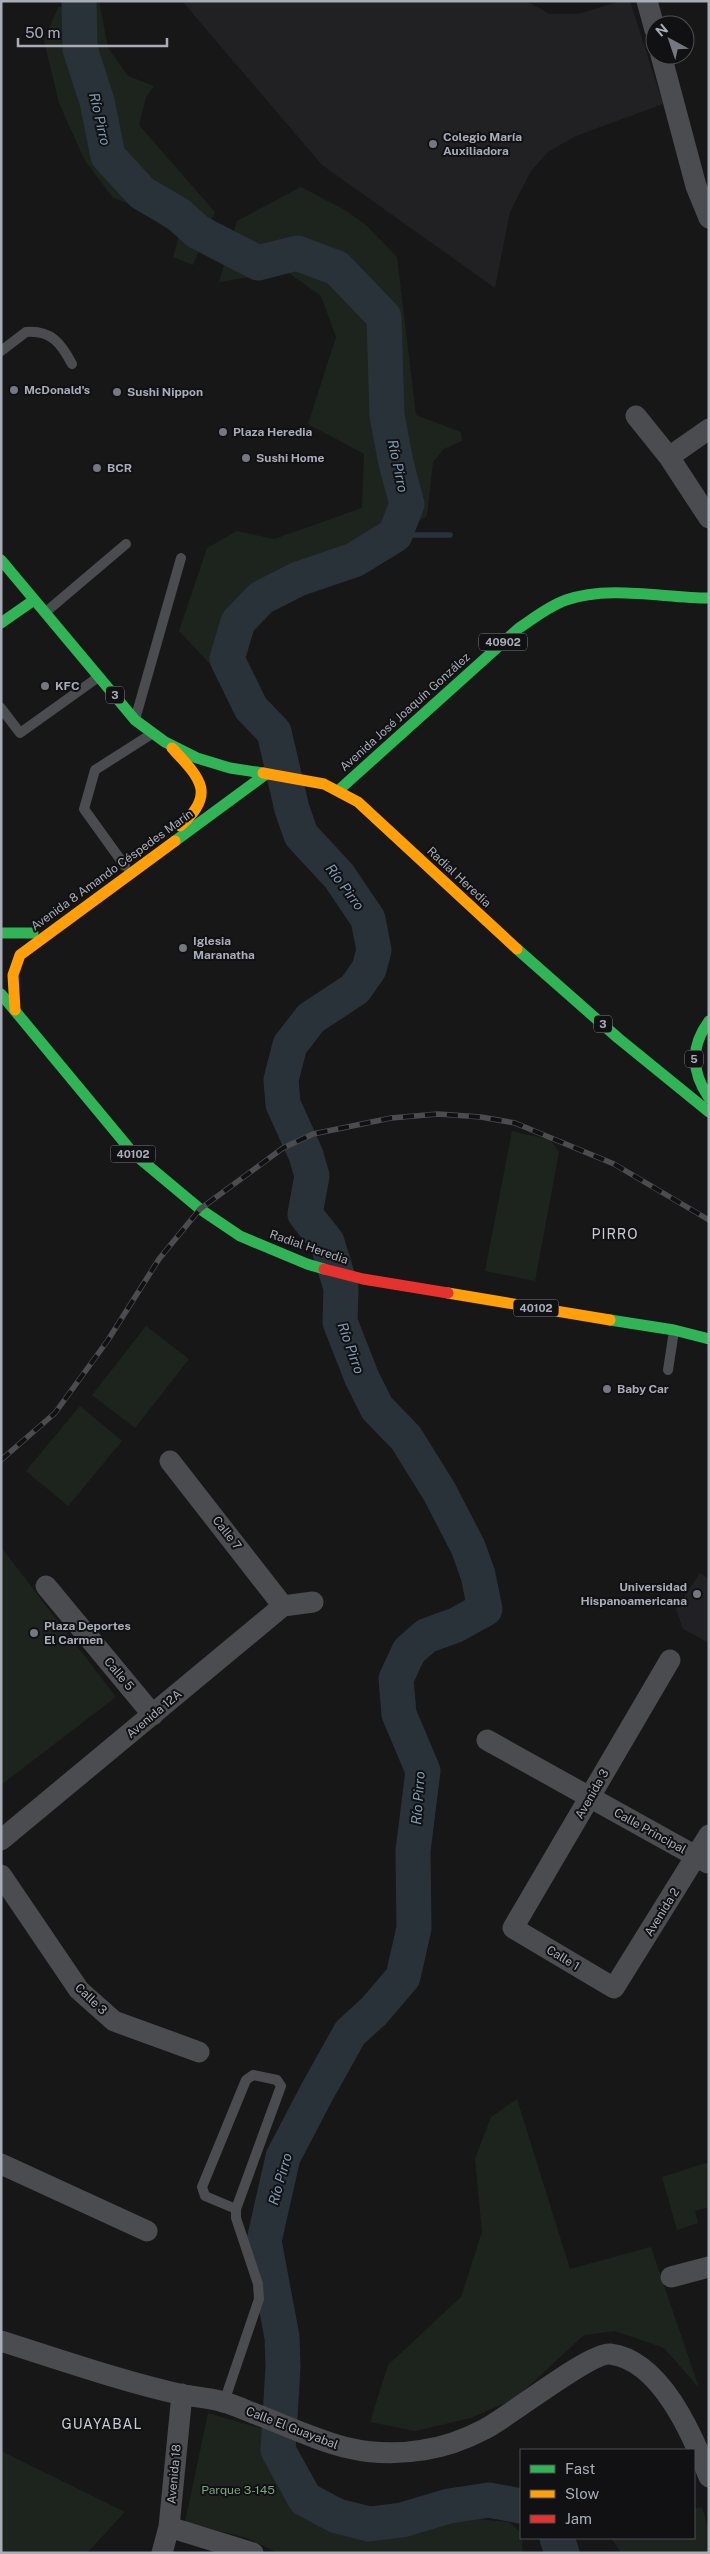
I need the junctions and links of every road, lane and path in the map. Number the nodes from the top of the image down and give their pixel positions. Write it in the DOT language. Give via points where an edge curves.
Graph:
graph roads {
  1 [pos="647,1"];
  2 [pos="651,15"];
  3 [pos="664,65"];
  4 [pos="709,218"];
  5 [pos="1,351"];
  6 [pos="72,364"];
  7 [pos="636,416"];
  8 [pos="709,429"];
  9 [pos="669,457"];
  10 [pos="709,518"];
  11 [pos="126,544"];
  12 [pos="181,558"];
  13 [pos="1,560"];
  14 [pos="709,598"];
  15 [pos="34,600"];
  16 [pos="45,612"];
  17 [pos="1,623"];
  18 [pos="99,677"];
  19 [pos="1,708"];
  20 [pos="135,720"];
  21 [pos="152,734"];
  22 [pos="172,748"];
  23 [pos="269,775"];
  24 [pos="340,790"];
  25 [pos="125,866"];
  26 [pos="33,932"];
  27 [pos="1,933"];
  28 [pos="9,951"];
  29 [pos="1,994"];
  30 [pos="15,1010"];
  31 [pos="709,1021"];
  32 [pos="709,1098"];
  33 [pos="709,1112"];
  34 [pos="674,1330"];
  35 [pos="709,1339"];
  36 [pos="668,1370"];
  37 [pos="170,1461"];
  38 [pos="46,1586"];
  39 [pos="312,1602"];
  40 [pos="283,1606"];
  41 [pos="670,1660"];
  42 [pos="153,1716"];
  43 [pos="487,1740"];
  44 [pos="590,1797"];
  45 [pos="709,1836"];
  46 [pos="1,1840"];
  47 [pos="703,1860"];
  48 [pos="1,1876"];
  49 [pos="513,1928"];
  50 [pos="614,1988"];
  51 [pos="199,2052"];
  52 [pos="1,2164"];
  53 [pos="236,2209"];
  54 [pos="147,2231"];
  55 [pos="709,2267"];
  56 [pos="671,2278"];
  57 [pos="1,2341"];
  58 [pos="182,2394"];
  59 [pos="224,2402"];
  60 [pos="709,2477"];
  61 [pos="169,2527"];
  62 [pos="162,2553"];
  63 [pos="253,2553"];
  1 -- 2 [label="street"];
  3 -- 4 [label="street" via="696,186"];
  5 -- 6 [label="lane" via="26,332 40,333 55,338"];
  7 -- 9 [label="street"];
  8 -- 9 [label="street"];
  9 -- 10 [label="street"];
  11 -- 16 [label="lane"];
  12 -- 20 [label="lane"];
  13 -- 15 [label="main road, 3"];
  14 -- 24 [label="main road, Avenida José Joaquín González / 40902" via="600,594 573,598 546,609 519,628"];
  15 -- 16 [label="main road, 3"];
  15 -- 17 [label="main road"];
  16 -- 18 [label="main road, 3"];
  18 -- 19 [label="lane" via="20,733"];
  18 -- 20 [label="main road, 3"];
  20 -- 21 [label="main road, 3"];
  21 -- 22 [label="main road, 3"];
  21 -- 25 [label="lane" via="94,770 84,808"];
  22 -- 23 [label="main road, 3" via="206,762"];
  22 -- 25 [label="main road, Avenida 8 Amando Céspedes Marín" via="192,770 202,794 201,806 191,818"];
  23 -- 24 [label="main road, Radial Heredia / 3" via="315,779"];
  23 -- 30 [label="main road, Avenida 8 Amando Céspedes Marín" via="20,954 12,977"];
  24 -- 33 [label="main road, Radial Heredia / 3" via="358,802 646,1062"];
  25 -- 26 [label="main road, Avenida 8 Amando Céspedes Marín"];
  26 -- 27 [label="main road"];
  26 -- 28 [label="main road, Avenida 8 Amando Céspedes Marín"];
  29 -- 30 [label="main road, Radial Heredia / 40102"];
  30 -- 34 [label="main road, Radial Heredia / 40102" via="133,1153 200,1209 240,1236 306,1264 363,1279"];
  31 -- 32 [label="main road, 5" via="702,1028 694,1048 694,1070 699,1085"];
  34 -- 35 [label="main road, Radial Heredia / 40102"];
  34 -- 36 [label="lane"];
  37 -- 40 [label="street, Calle 7"];
  38 -- 42 [label="street, Calle 5"];
  39 -- 40 [label="street"];
  40 -- 42 [label="street, Avenida 12A"];
  41 -- 44 [label="street, Avenida 3"];
  42 -- 46 [label="street, Avenida 12A"];
  43 -- 44 [label="street, Calle Principal"];
  44 -- 47 [label="street, Calle Principal"];
  44 -- 49 [label="street, Avenida 3"];
  45 -- 47 [label="street, Avenida 2"];
  47 -- 50 [label="street, Avenida 2"];
  48 -- 51 [label="street, Calle 3" via="79,1990 114,2021"];
  49 -- 50 [label="street, Calle 1"];
  52 -- 54 [label="street"];
  53 -- 53 [label="lane" via="205,2196 202,2187 246,2080 254,2075 277,2080 281,2086"];
  53 -- 59 [label="lane" via="260,2299"];
  55 -- 56 [label="street"];
  57 -- 58 [label="street, Calle El Guayabal"];
  58 -- 59 [label="street, Calle El Guayabal"];
  58 -- 61 [label="street, Avenida 18"];
  59 -- 60 [label="street, Calle El Guayabal" via="339,2447 382,2455 423,2450 454,2443 485,2429 583,2363 601,2354 611,2354 634,2362 670,2396 692,2433"];
  61 -- 62 [label="street, Avenida 18"];
  61 -- 63 [label="street"];
}
